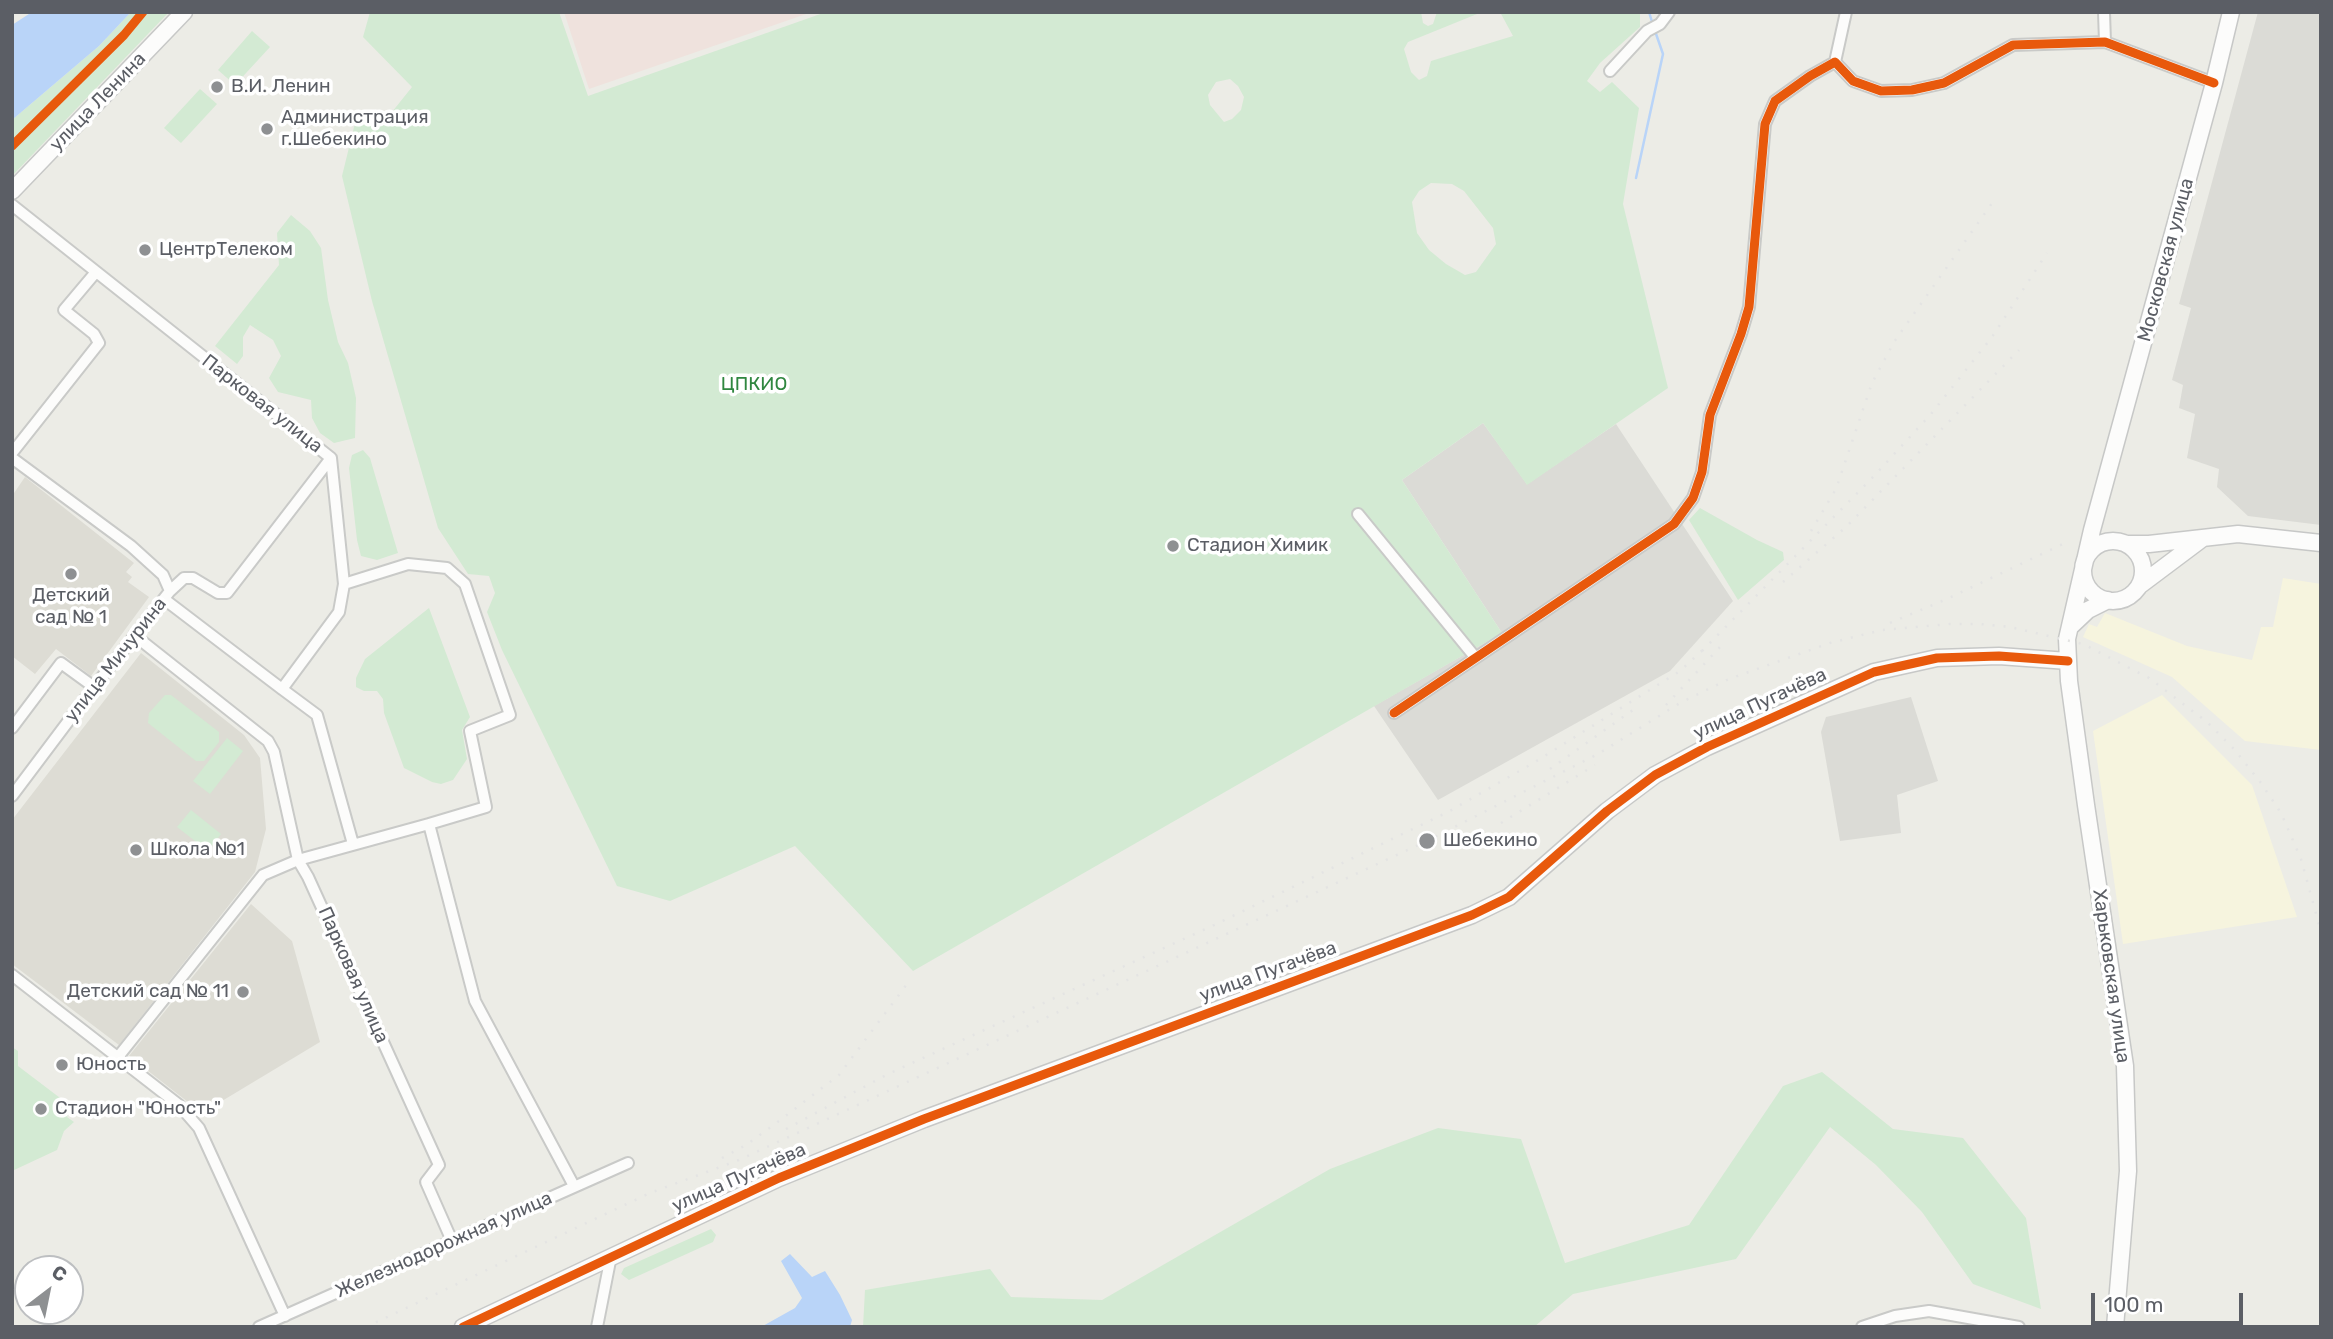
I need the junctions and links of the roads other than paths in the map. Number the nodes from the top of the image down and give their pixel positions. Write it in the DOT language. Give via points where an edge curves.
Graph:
graph roads {
  1 [pos="184,12"];
  2 [pos="1669,12"];
  3 [pos="1846,12"];
  4 [pos="2104,12"];
  5 [pos="2231,12"];
  6 [pos="2105,42"];
  7 [pos="1835,62"];
  8 [pos="1610,71"];
  9 [pos="2214,83"];
  10 [pos="12,191"];
  11 [pos="12,205"];
  12 [pos="96,272"];
  13 [pos="12,456"];
  14 [pos="331,458"];
  15 [pos="2098,508"];
  16 [pos="1357,513"];
  17 [pos="2205,537"];
  18 [pos="2321,543"];
  19 [pos="2125,544"];
  20 [pos="2084,565"];
  21 [pos="344,584"];
  22 [pos="2139,586"];
  23 [pos="167,595"];
  24 [pos="2108,600"];
  25 [pos="2070,627"];
  26 [pos="134,635"];
  27 [pos="1475,657"];
  28 [pos="2068,661"];
  29 [pos="94,687"];
  30 [pos="282,689"];
  31 [pos="1394,713"];
  32 [pos="12,728"];
  33 [pos="12,796"];
  34 [pos="429,824"];
  35 [pos="353,844"];
  36 [pos="298,860"];
  37 [pos="12,975"];
  38 [pos="118,1057"];
  39 [pos="628,1163"];
  40 [pos="574,1186"];
  41 [pos="452,1241"];
  42 [pos="611,1256"];
  43 [pos="285,1316"];
  44 [pos="259,1327"];
  45 [pos="463,1327"];
  46 [pos="597,1327"];
  47 [pos="1861,1327"];
  48 [pos="2020,1327"];
  49 [pos="2115,1327"];
  1 -- 10 [label="street, улица Ленина"];
  2 -- 8 [label="street"];
  3 -- 7 [label="street"];
  4 -- 6 [label="street"];
  5 -- 9 [label="street, Московская улица"];
  6 -- 7 [label="street" via="2013,45 1944,83 1912,90 1881,91 1853,81"];
  6 -- 9 [label="street"];
  7 -- 27 [label="street" via="1810,75 1769,110 1749,307 1710,415 1702,472 1693,498 1674,524"];
  9 -- 15 [label="street, Московская улица"];
  11 -- 12 [label="street, Парковая улица"];
  12 -- 13 [label="street, улица Мичурина" via="64,310 99,343"];
  12 -- 14 [label="street, Парковая улица"];
  13 -- 23 [label="street, улица Мичурина" via="131,546 163,575"];
  14 -- 21 [label="street, Парковая улица"];
  14 -- 23 [label="street" via="226,593 184,578"];
  15 -- 19 [label="street" via="2104,525"];
  15 -- 20 [label="street, Московская улица"];
  16 -- 27 [label="street"];
  17 -- 18 [label="street" via="2238,534"];
  17 -- 19 [label="street"];
  17 -- 22 [label="street"];
  19 -- 20 [label="street" via="2109,541 2096,547"];
  19 -- 22 [label="street" via="2142,563"];
  20 -- 24 [label="street" via="2089,587"];
  20 -- 25 [label="street, Харьковская улица"];
  21 -- 30 [label="street, Парковая улица" via="339,612"];
  21 -- 34 [label="street" via="408,564 447,568 466,584 510,715 470,732 486,807"];
  22 -- 24 [label="street" via="2126,598"];
  23 -- 26 [label="street, улица Мичурина"];
  23 -- 30 [label="street"];
  24 -- 25 [label="street"];
  25 -- 28 [label="street, Харьковская улица"];
  26 -- 29 [label="street, улица Мичурина"];
  26 -- 36 [label="street, Парковая улица" via="268,741"];
  27 -- 31 [label="street"];
  28 -- 42 [label="street, улица Пугачёва" via="1937,657 1874,672 1719,741 1655,775 1509,897 1472,915 925,1119 779,1178"];
  28 -- 49 [label="street, Харьковская улица" via="2125,1066 2128,1171"];
  29 -- 32 [label="street" via="61,663"];
  29 -- 33 [label="street, улица Мичурина"];
  30 -- 35 [label="street" via="317,715"];
  34 -- 35 [label="street"];
  34 -- 40 [label="street" via="475,1001"];
  35 -- 36 [label="street"];
  36 -- 38 [label="street" via="263,875"];
  36 -- 41 [label="street, Парковая улица" via="439,1165 426,1182"];
  37 -- 38 [label="street"];
  38 -- 43 [label="street" via="179,1105 199,1128"];
  39 -- 40 [label="street, Железнодорожная улица"];
  40 -- 41 [label="street, Железнодорожная улица"];
  41 -- 43 [label="street, Железнодорожная улица"];
  42 -- 45 [label="street, улица Пугачёва"];
  42 -- 46 [label="street"];
  43 -- 44 [label="street, Железнодорожная улица"];
  47 -- 48 [label="street" via="1929,1311"];
}
